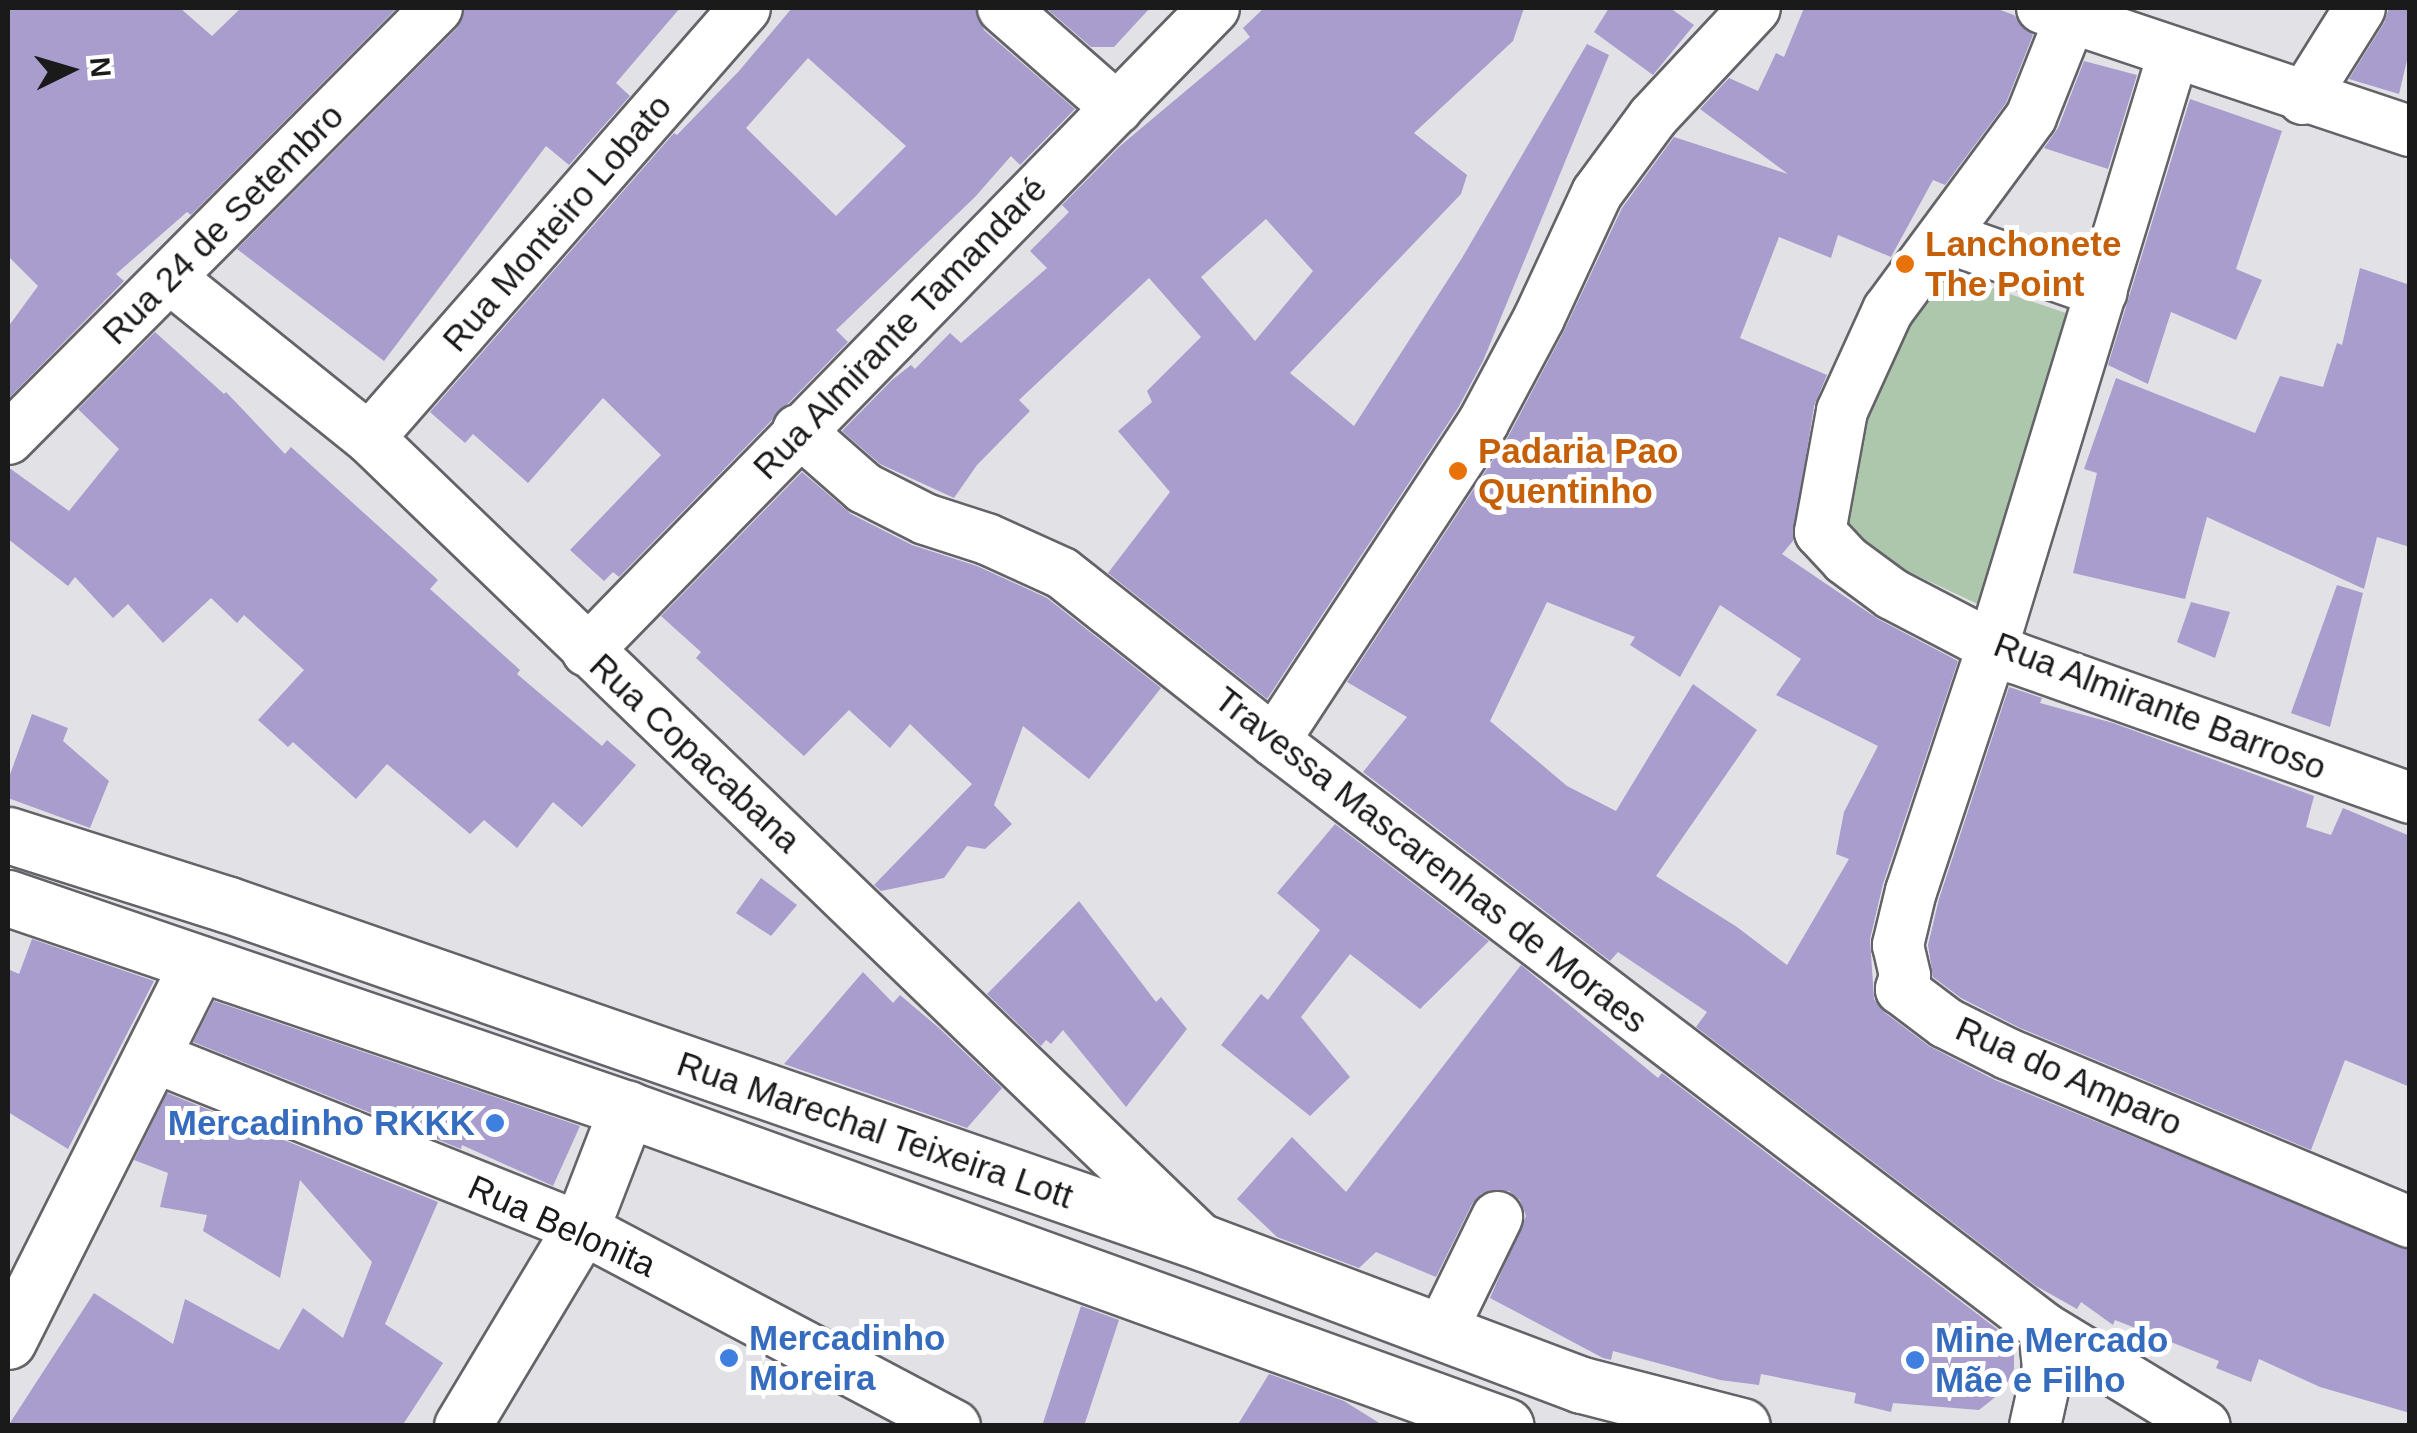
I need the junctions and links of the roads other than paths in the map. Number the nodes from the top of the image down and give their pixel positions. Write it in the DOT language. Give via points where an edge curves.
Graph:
graph roads {
  1 [pos="437,8"];
  2 [pos="745,8"];
  3 [pos="1003,8"];
  4 [pos="1214,8"];
  5 [pos="1755,8"];
  6 [pos="2360,8"];
  7 [pos="2056,13"];
  8 [pos="2173,55"];
  9 [pos="2303,99"];
  10 [pos="1116,108"];
  11 [pos="2410,131"];
  12 [pos="1945,236"];
  13 [pos="171,279"];
  14 [pos="2102,292"];
  15 [pos="798,430"];
  16 [pos="369,438"];
  17 [pos="8,439"];
  18 [pos="1993,645"];
  19 [pos="588,651"];
  20 [pos="1274,741"];
  21 [pos="2410,798"];
  22 [pos="8,835"];
  23 [pos="8,898"];
  24 [pos="198,963"];
  25 [pos="154,1057"];
  26 [pos="627,1109"];
  27 [pos="1498,1216"];
  28 [pos="2410,1222"];
  29 [pos="581,1228"];
  30 [pos="1204,1243"];
  31 [pos="2044,1328"];
  32 [pos="1442,1332"];
  33 [pos="8,1341"];
  34 [pos="1422,1394"];
  35 [pos="462,1426"];
  36 [pos="955,1426"];
  37 [pos="1506,1426"];
  38 [pos="1742,1426"];
  39 [pos="2035,1426"];
  40 [pos="2205,1426"];
  1 -- 13 [label="street, Rua 24 de Setembro"];
  2 -- 16 [label="street, Rua Monteiro Lobato"];
  3 -- 10 [label="street"];
  4 -- 10 [label="street, Rua Almirante Tamandaré"];
  5 -- 20 [label="street" via="1653,117 1597,193 1482,422"];
  6 -- 9 [label="street"];
  7 -- 8 [label="street"];
  7 -- 12 [label="street" via="2031,117"];
  8 -- 9 [label="street"];
  8 -- 14 [label="street"];
  9 -- 11 [label="street"];
  10 -- 15 [label="street, Rua Almirante Tamandaré"];
  12 -- 14 [label="street"];
  12 -- 18 [label="street, Rua Almirante Barroso" via="1888,310 1842,411 1820,532 1892,594"];
  13 -- 16 [label="street, Rua Copacabana"];
  13 -- 17 [label="street, Rua 24 de Setembro"];
  14 -- 18 [label="street"];
  15 -- 19 [label="street, Rua Almirante Tamandaré"];
  15 -- 20 [label="street, Travessa Mascarenhas de Moraes" via="864,488 1062,573"];
  16 -- 19 [label="street, Rua Copacabana"];
  18 -- 21 [label="street, Rua Almirante Barroso"];
  18 -- 28 [label="street, Rua do Amparo" via="1911,891 1898,946 1906,976 1901,989 1946,1023 2008,1054"];
  19 -- 30 [label="street, Rua Copacabana"];
  20 -- 31 [label="street, Travessa Mascarenhas de Moraes"];
  22 -- 30 [label="street, Rua Marechal Teixeira Lott" via="245,910"];
  23 -- 24 [label="street, Rua Marechal Teixeira Lott"];
  24 -- 25 [label="street"];
  24 -- 26 [label="street, Rua Marechal Teixeira Lott"];
  25 -- 29 [label="street, Rua Belonita"];
  25 -- 33 [label="street"];
  26 -- 29 [label="street"];
  26 -- 34 [label="street, Rua Marechal Teixeira Lott"];
  27 -- 32 [label="street"];
  29 -- 35 [label="street"];
  29 -- 36 [label="street, Rua Belonita"];
  30 -- 32 [label="street, Rua Marechal Teixeira Lott"];
  31 -- 39 [label="street" via="2048,1368"];
  31 -- 40 [label="street, Travessa Mascarenhas de Moraes"];
  32 -- 34 [label="street"];
  32 -- 38 [label="street, Rua Marechal Teixeira Lott" via="1582,1385"];
  34 -- 37 [label="street, Rua Marechal Teixeira Lott"];
}
